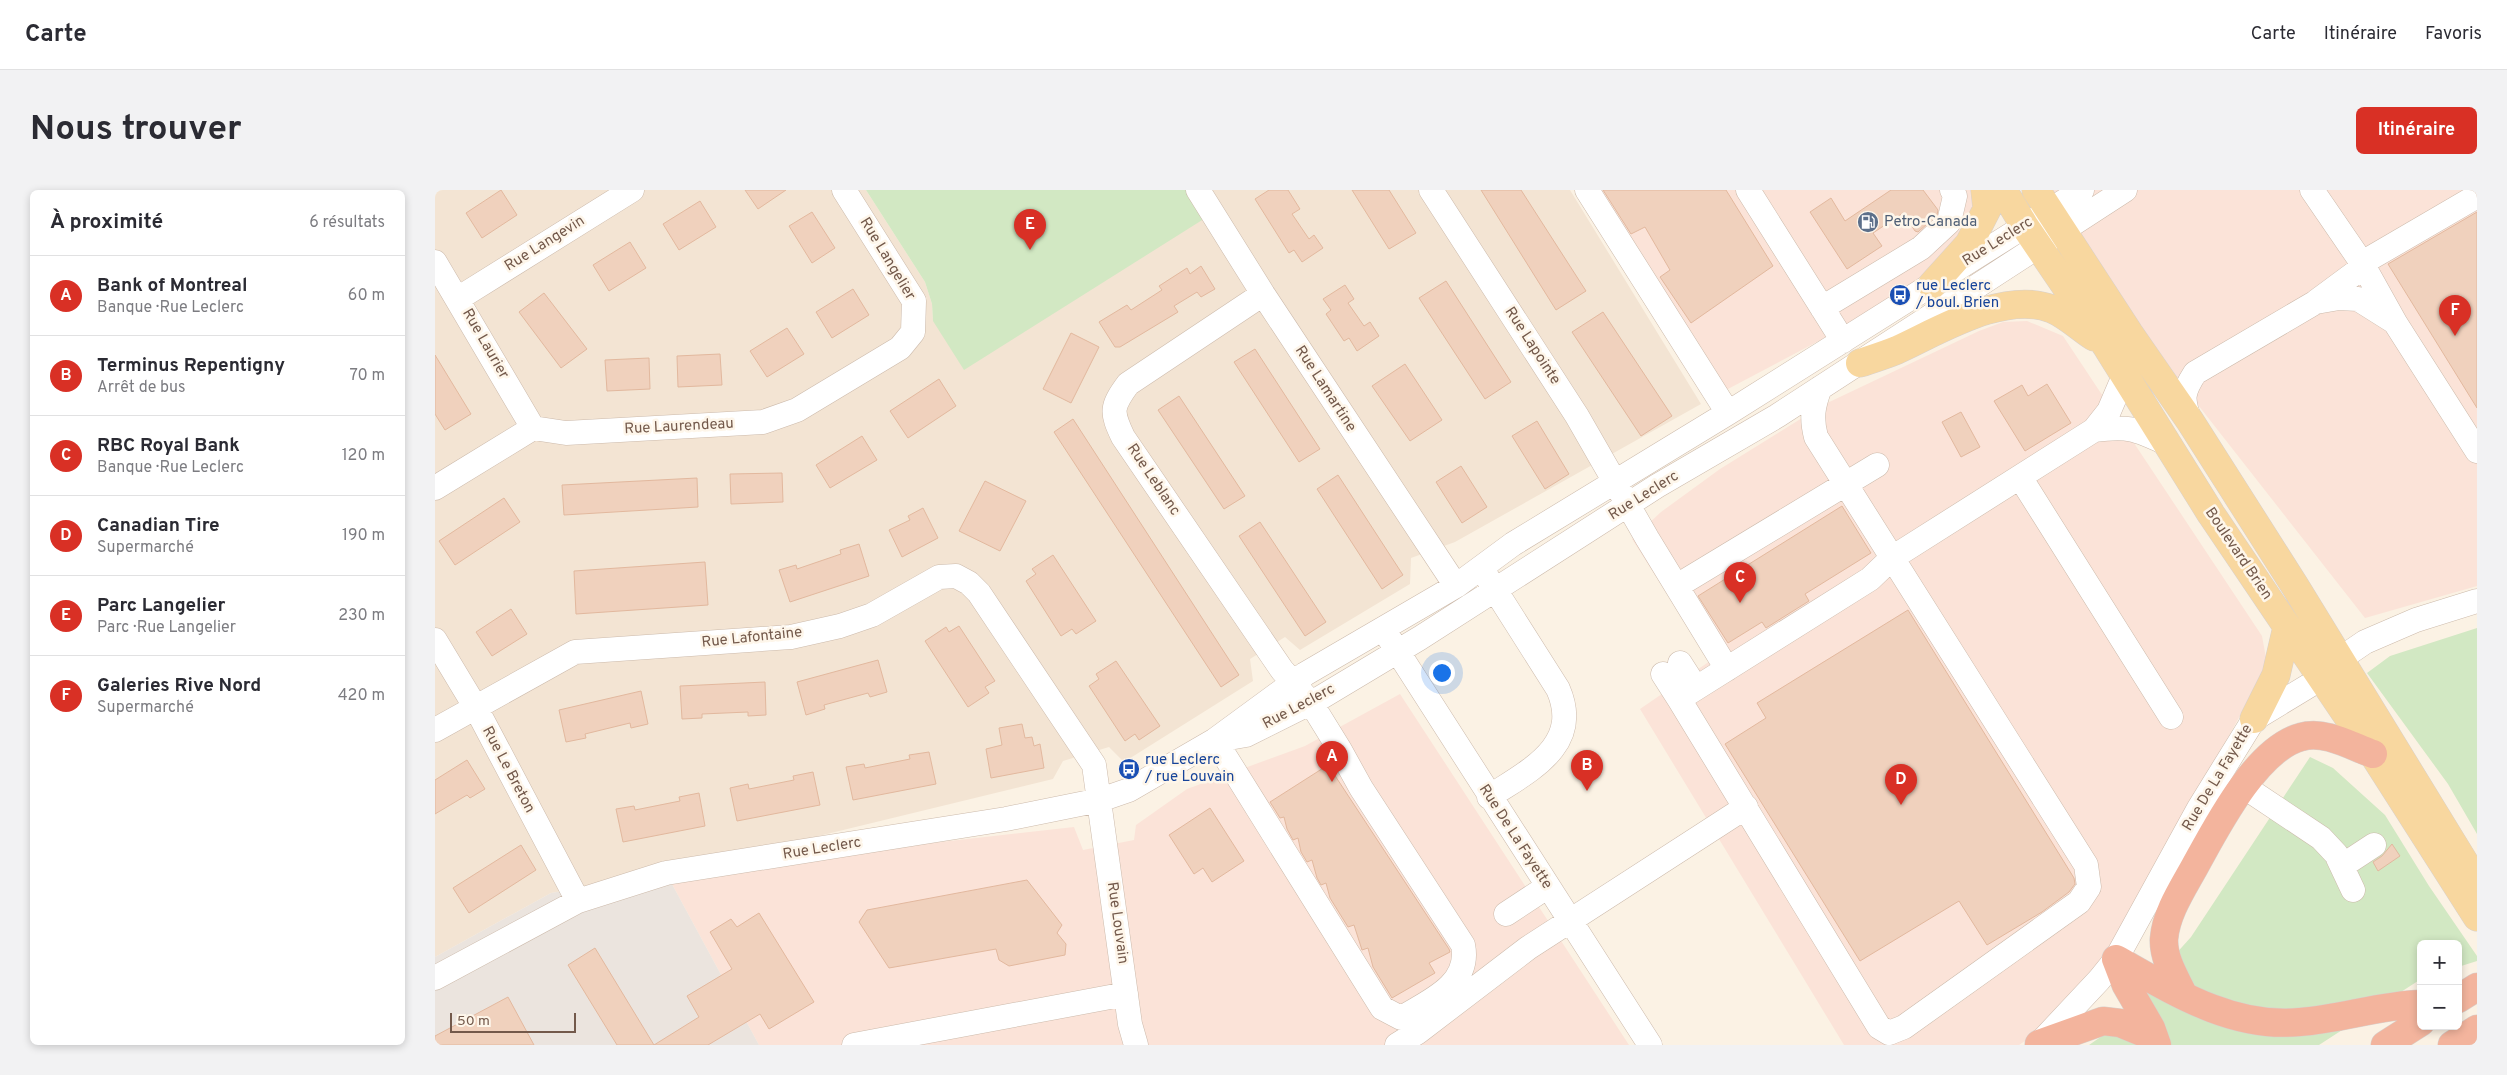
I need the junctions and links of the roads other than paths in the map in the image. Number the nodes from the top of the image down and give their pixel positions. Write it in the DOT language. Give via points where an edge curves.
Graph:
graph roads {
  1 [pos="632,190"];
  2 [pos="844,190"];
  3 [pos="1198,190"];
  4 [pos="1431,190"];
  5 [pos="1587,190"];
  6 [pos="1748,190"];
  7 [pos="1951,190"];
  8 [pos="1985,190"];
  9 [pos="2003,190"];
  10 [pos="2082,190"];
  11 [pos="2125,190"];
  12 [pos="2317,194"];
  13 [pos="2477,196"];
  14 [pos="2049,210"];
  15 [pos="2031,236"];
  16 [pos="1915,252"];
  17 [pos="435,262"];
  18 [pos="2363,265"];
  19 [pos="1932,285"];
  20 [pos="1263,294"];
  21 [pos="459,298"];
  22 [pos="2316,302"];
  23 [pos="1822,308"];
  24 [pos="2396,324"];
  25 [pos="913,332"];
  26 [pos="1843,341"];
  27 [pos="2107,347"];
  28 [pos="1860,363"];
  29 [pos="2124,376"];
  30 [pos="1820,388"];
  31 [pos="1728,413"];
  32 [pos="1777,416"];
  33 [pos="2190,421"];
  34 [pos="533,428"];
  35 [pos="2094,430"];
  36 [pos="1816,437"];
  37 [pos="2166,443"];
  38 [pos="2477,451"];
  39 [pos="1877,465"];
  40 [pos="2020,477"];
  41 [pos="1615,481"];
  42 [pos="1845,484"];
  43 [pos="435,488"];
  44 [pos="1629,504"];
  45 [pos="1892,558"];
  46 [pos="1481,567"];
  47 [pos="1455,586"];
  48 [pos="1677,586"];
  49 [pos="1496,590"];
  50 [pos="2477,601"];
  51 [pos="2287,627"];
  52 [pos="1383,628"];
  53 [pos="435,640"];
  54 [pos="1398,651"];
  55 [pos="2330,667"];
  56 [pos="1672,669"];
  57 [pos="1727,669"];
  58 [pos="1293,683"];
  59 [pos="1688,694"];
  60 [pos="1311,703"];
  61 [pos="475,708"];
  62 [pos="2171,717"];
  63 [pos="2254,719"];
  64 [pos="435,730"];
  65 [pos="1215,740"];
  66 [pos="2373,754"];
  67 [pos="2243,786"];
  68 [pos="1489,797"];
  69 [pos="1100,800"];
  70 [pos="1746,807"];
  71 [pos="2374,845"];
  72 [pos="2342,866"];
  73 [pos="2477,884"];
  74 [pos="1547,887"];
  75 [pos="2353,890"];
  76 [pos="578,901"];
  77 [pos="1506,914"];
  78 [pos="2477,917"];
  79 [pos="1569,920"];
  80 [pos="2116,959"];
  81 [pos="435,978"];
  82 [pos="2477,987"];
  83 [pos="1126,994"];
  84 [pos="2185,996"];
  85 [pos="2462,996"];
  86 [pos="2417,1004"];
  87 [pos="2417,1025"];
  88 [pos="2477,1029"];
  89 [pos="960,1036"];
  90 [pos="1422,1039"];
  91 [pos="2155,1041"];
  92 [pos="854,1045"];
  93 [pos="1136,1045"];
  94 [pos="1397,1045"];
  95 [pos="1650,1045"];
  96 [pos="2039,1045"];
  97 [pos="2385,1045"];
  98 [pos="2452,1045"];
  1 -- 21 [label="street, Rue Langevin"];
  2 -- 25 [label="street, Rue Langelier" via="914,301"];
  3 -- 20 [label="street, Rue Lamartine"];
  4 -- 41 [label="street, Rue Lapointe" via="1577,416"];
  5 -- 31 [label="street"];
  6 -- 23 [label="street"];
  7 -- 16 [label="street" via="1955,196 1949,222"];
  8 -- 19 [label="main road" via="1987,209 1969,244"];
  9 -- 15 [label="main road, Boulevard Brien"];
  10 -- 14 [label="street"];
  11 -- 14 [label="street"];
  12 -- 18 [label="street"];
  13 -- 18 [label="street"];
  14 -- 15 [label="street, Rue Leclerc"];
  14 -- 33 [label="main road, Boulevard Brien"];
  15 -- 19 [label="street, Rue Leclerc"];
  15 -- 27 [label="main road, Boulevard Brien"];
  15 -- 28 [label="street, Rue Leclerc"];
  16 -- 19 [label="street"];
  16 -- 23 [label="street"];
  17 -- 21 [label="street, Rue Laurier"];
  18 -- 22 [label="street"];
  18 -- 24 [label="street"];
  19 -- 26 [label="street, Rue Leclerc"];
  20 -- 47 [label="street, Rue Lamartine"];
  20 -- 58 [label="street, Rue Leblanc" via="1128,384 1115,401 1115,419 1123,437"];
  21 -- 34 [label="street, Rue Laurier"];
  22 -- 24 [label="street" via="2358,299"];
  22 -- 33 [label="street" via="2195,373 2186,387 2183,403"];
  23 -- 26 [label="street"];
  24 -- 38 [label="street"];
  25 -- 34 [label="street, Rue Laurendeau" via="900,348 797,410 763,422 566,433"];
  26 -- 31 [label="street, Rue Leclerc"];
  27 -- 28 [label="main road" via="2052,309 2024,304 1966,316 1895,351"];
  27 -- 29 [label="main road, Boulevard Brien"];
  28 -- 30 [label="street, Rue Leclerc"];
  29 -- 35 [label="street" via="2109,411"];
  29 -- 37 [label="main road, Boulevard Brien"];
  30 -- 32 [label="street, Rue Leclerc"];
  30 -- 36 [label="street" via="1813,405 1812,422"];
  31 -- 41 [label="street, Rue Leclerc"];
  32 -- 36 [label="street" via="1798,422"];
  32 -- 44 [label="street, Rue Leclerc"];
  33 -- 55 [label="main road, Boulevard Brien"];
  34 -- 43 [label="street"];
  35 -- 37 [label="street" via="2123,426"];
  35 -- 40 [label="street"];
  36 -- 42 [label="street"];
  37 -- 51 [label="main road, Boulevard Brien"];
  39 -- 42 [label="street"];
  40 -- 45 [label="street"];
  40 -- 62 [label="street"];
  41 -- 44 [label="street, Rue Lapointe"];
  41 -- 46 [label="street, Rue Leclerc"];
  42 -- 45 [label="street"];
  42 -- 48 [label="street"];
  44 -- 48 [label="street, Rue Lapointe"];
  44 -- 49 [label="street, Rue Leclerc"];
  45 -- 57 [label="street" via="1870,579"];
  45 -- 70 [label="street" via="2086,866 2089,887 2079,902 1904,1027 1889,1033 1879,1027"];
  46 -- 47 [label="street, Rue Leclerc"];
  46 -- 49 [label="street"];
  47 -- 52 [label="street, Rue Leclerc"];
  48 -- 57 [label="street, Rue Lapointe"];
  49 -- 54 [label="street, Rue Leclerc"];
  49 -- 68 [label="street" via="1558,689 1563,701 1564,727 1552,751 1543,760"];
  50 -- 55 [label="street, Rue De La Fayette" via="2387,632 2365,642"];
  51 -- 55 [label="main road, Boulevard Brien"];
  51 -- 63 [label="main road" via="2276,675"];
  52 -- 54 [label="street, Rue De La Fayette"];
  52 -- 58 [label="street, Rue Leclerc"];
  53 -- 61 [label="street, Rue Le Breton"];
  54 -- 60 [label="street, Rue Leclerc"];
  54 -- 68 [label="street, Rue De La Fayette"];
  55 -- 63 [label="street, Rue De La Fayette"];
  55 -- 66 [label="main road, Boulevard Brien"];
  55 -- 73 [label="main road, Boulevard Brien"];
  56 -- 59 [label="street"];
  57 -- 59 [label="street"];
  58 -- 60 [label="street, Rue Leblanc"];
  58 -- 65 [label="street, Rue Leclerc"];
  59 -- 70 [label="street"];
  60 -- 65 [label="street, Rue Leclerc" via="1246,735"];
  60 -- 65 [label="street, Rue Leblanc" via="1361,788 1463,944 1465,958 1456,982 1401,1018 1382,1008"];
  61 -- 64 [label="street, Rue Lafontaine"];
  61 -- 69 [label="street, Rue Lafontaine" via="575,652 791,637 872,615 939,577 957,576 979,593 1089,756 1096,772"];
  61 -- 76 [label="street, Rue Le Breton"];
  63 -- 80 [label="street, Rue De La Fayette" via="2203,801"];
  65 -- 69 [label="street, Rue Leclerc" via="1143,784"];
  66 -- 67 [label="highway" via="2325,736 2300,737 2278,749"];
  66 -- 78 [label="main road, Boulevard Brien"];
  67 -- 72 [label="street" via="2321,838"];
  67 -- 84 [label="highway" via="2177,898 2165,929 2166,955"];
  68 -- 74 [label="street, Rue De La Fayette"];
  69 -- 76 [label="street, Rue Leclerc" via="1006,819 666,873"];
  69 -- 83 [label="street, Rue Louvain"];
  70 -- 79 [label="street"];
  71 -- 72 [label="street"];
  72 -- 75 [label="street"];
  74 -- 77 [label="street"];
  74 -- 79 [label="street, Rue De La Fayette"];
  76 -- 81 [label="street, Rue Leclerc"];
  79 -- 90 [label="street" via="1528,948"];
  79 -- 95 [label="street, Rue De La Fayette"];
  80 -- 84 [label="highway"];
  80 -- 91 [label="highway"];
  80 -- 96 [label="street, Rue De La Fayette"];
  82 -- 85 [label="highway"];
  83 -- 89 [label="street"];
  83 -- 93 [label="street, Rue Louvain"];
  84 -- 86 [label="highway" via="2234,1017 2275,1023"];
  87 -- 97 [label="highway"];
  88 -- 98 [label="highway"];
  89 -- 92 [label="street"];
  90 -- 94 [label="street"];
  91 -- 96 [label="highway" via="2120,1023 2103,1021"];
}
